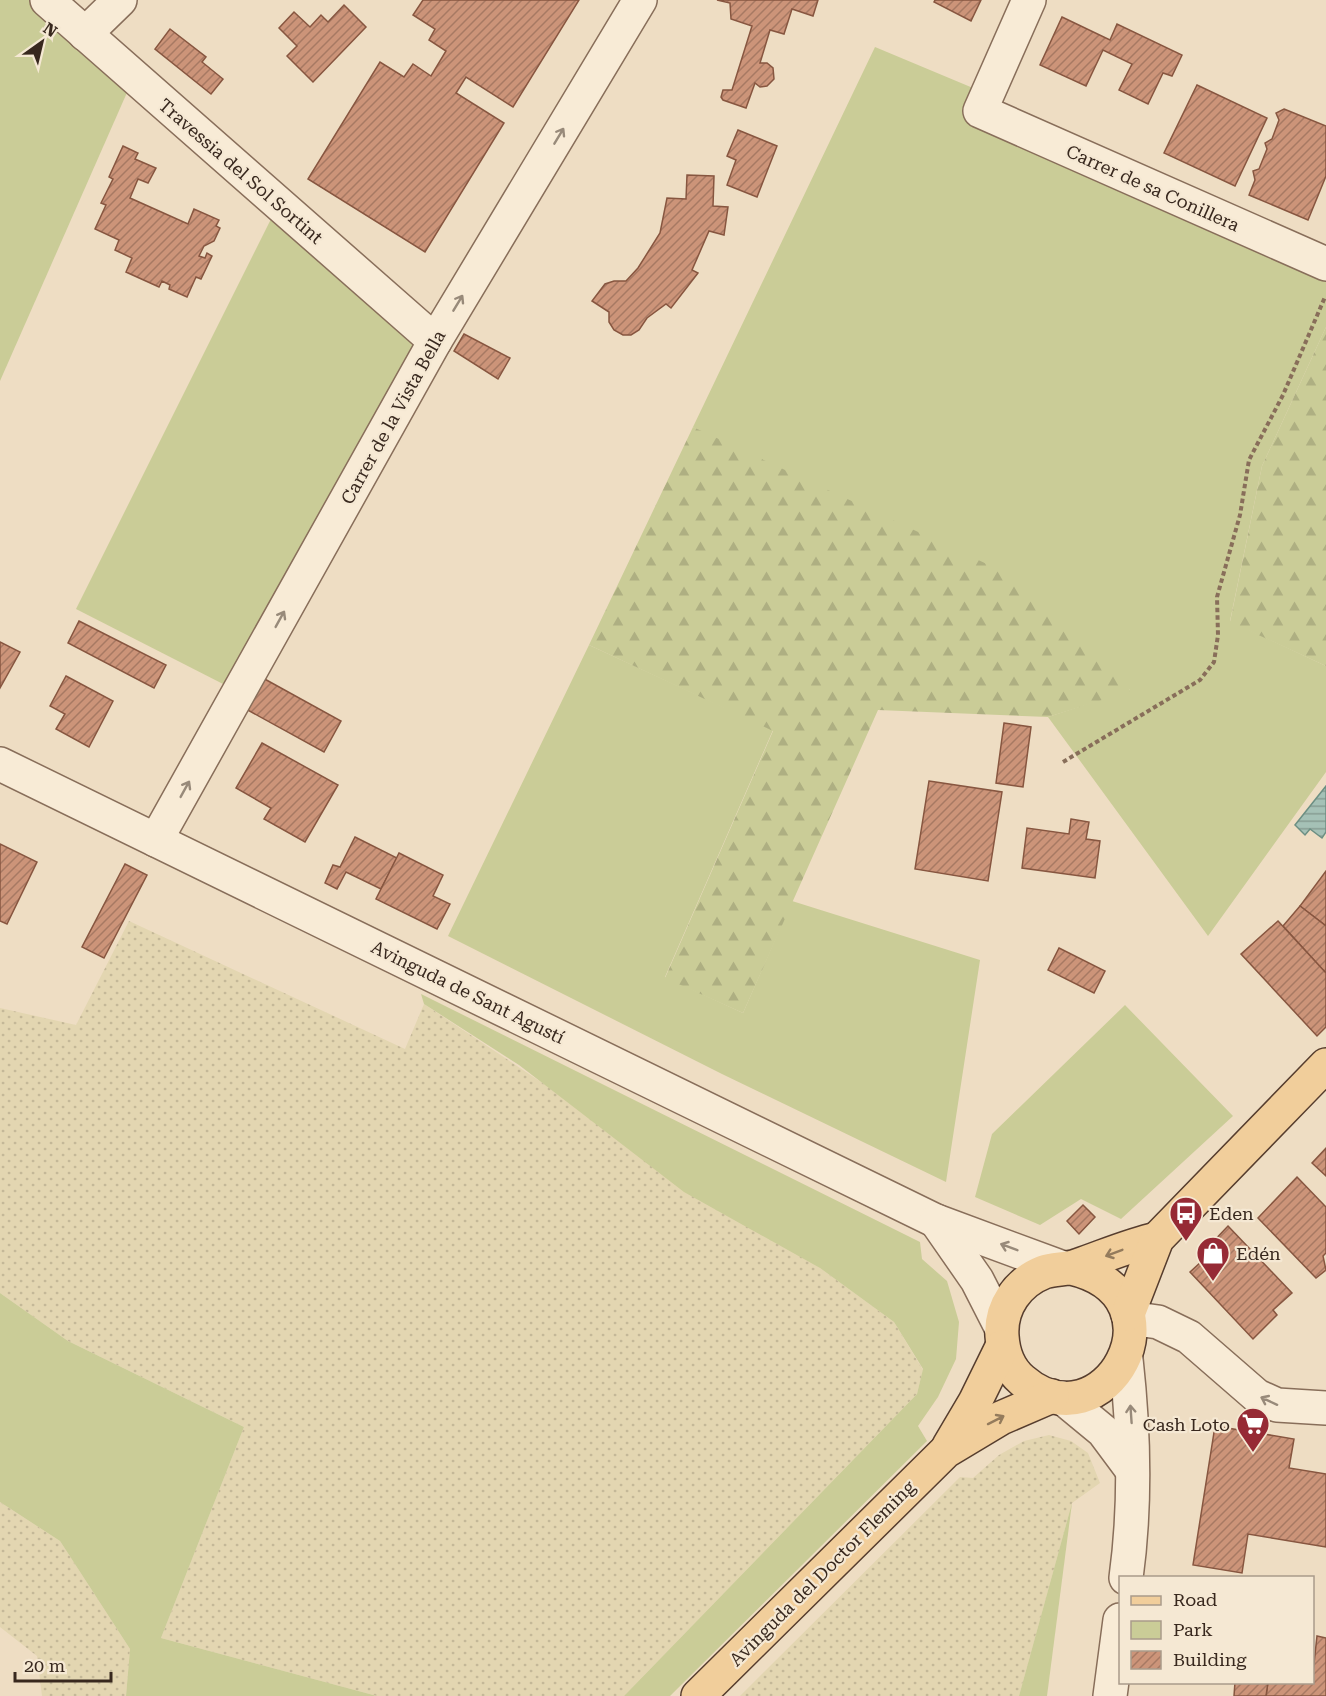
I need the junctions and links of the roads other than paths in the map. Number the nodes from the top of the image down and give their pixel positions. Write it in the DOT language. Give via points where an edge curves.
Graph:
graph roads {
  1 [pos="47,0"];
  2 [pos="120,0"];
  3 [pos="640,0"];
  4 [pos="1029,0"];
  5 [pos="86,34"];
  6 [pos="1326,264"];
  7 [pos="435,341"];
  8 [pos="0,764"];
  9 [pos="156,840"];
  10 [pos="1326,1065"];
  11 [pos="936,1221"];
  12 [pos="1157,1239"];
  13 [pos="1067,1268"];
  14 [pos="1128,1316"];
  15 [pos="1002,1337"];
  16 [pos="1126,1359"];
  17 [pos="1058,1397"];
  18 [pos="1326,1408"];
  19 [pos="946,1450"];
  20 [pos="1132,1470"];
  21 [pos="1126,1576"];
  22 [pos="1119,1628"];
  23 [pos="698,1696"];
  24 [pos="1110,1696"];
  1 -- 5 [label="street, Travessia del Sol Sortint"];
  2 -- 5 [label="street"];
  7 -- 3 [label="street, Carrer de la Vista Bella, one-way"];
  4 -- 6 [label="street, Carrer de sa Conillera" via="980,111"];
  5 -- 7 [label="street, Travessia del Sol Sortint"];
  9 -- 7 [label="street, Carrer de la Vista Bella, one-way"];
  8 -- 9 [label="street, Avinguda de Sant Agustí"];
  9 -- 11 [label="street, Avinguda de Sant Agustí"];
  10 -- 12 [label="main road"];
  13 -- 11 [label="street, Avinguda de Sant Agustí, one-way"];
  11 -- 15 [label="street, Avinguda de Sant Agustí" via="977,1280"];
  12 -- 13 [label="main road, one-way"];
  12 -- 14 [label="main road"];
  13 -- 14 [label="main road" via="1090,1273 1106,1282 1120,1296"];
  13 -- 15 [label="main road" via="1045,1271 1014,1293 1006,1309"];
  14 -- 16 [label="main road" via="1130,1339"];
  18 -- 14 [label="street, one-way" via="1277,1405 1257,1396 1189,1337 1158,1322"];
  15 -- 17 [label="main road" via="1009,1364 1020,1379 1035,1390"];
  15 -- 19 [label="main road, Avinguda del Doctor Fleming" via="975,1402"];
  16 -- 17 [label="main road" via="1100,1388 1078,1396"];
  20 -- 16 [label="street, one-way"];
  19 -- 17 [label="main road, Avinguda del Doctor Fleming, one-way" via="1001,1418"];
  17 -- 20 [label="street" via="1103,1431"];
  19 -- 23 [label="main road, Avinguda del Doctor Fleming"];
  20 -- 21 [label="street" via="1132,1535"];
  22 -- 24 [label="street"];
}
